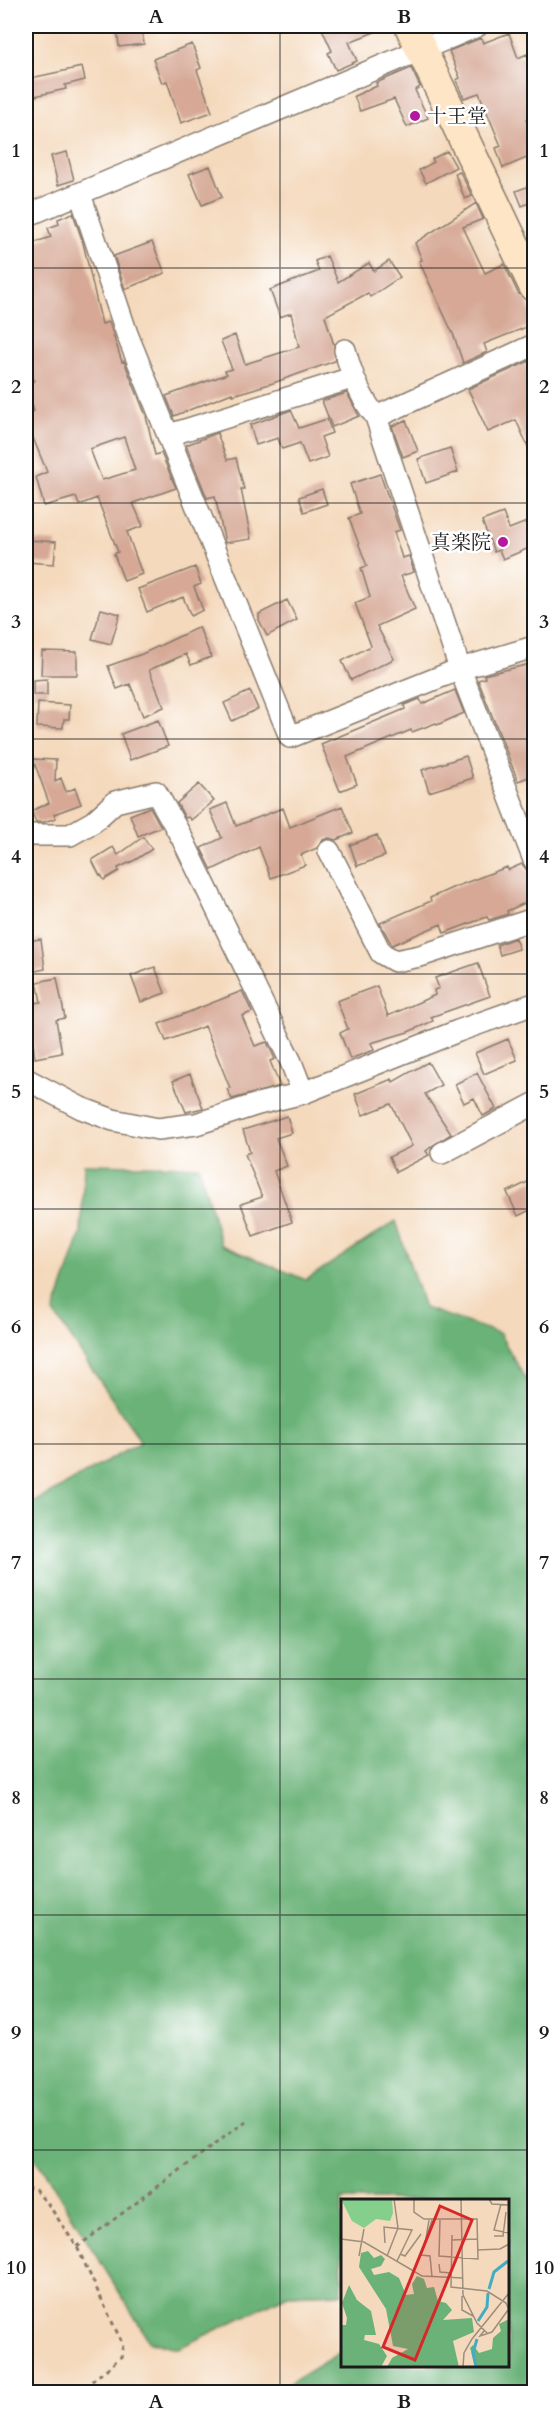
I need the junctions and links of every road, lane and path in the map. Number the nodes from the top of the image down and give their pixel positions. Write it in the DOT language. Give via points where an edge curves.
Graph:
graph roads {
  1 [pos="477,26"];
  2 [pos="416,38"];
  3 [pos="80,194"];
  4 [pos="26,216"];
  5 [pos="534,286"];
  6 [pos="534,345"];
  7 [pos="345,350"];
  8 [pos="352,378"];
  9 [pos="376,417"];
  10 [pos="169,435"];
  11 [pos="534,647"];
  12 [pos="460,669"];
  13 [pos="26,835"];
  14 [pos="329,851"];
  15 [pos="534,860"];
  16 [pos="534,919"];
  17 [pos="534,1004"];
  18 [pos="26,1079"];
  19 [pos="303,1093"];
  20 [pos="534,1104"];
  21 [pos="442,1153"];
  22 [pos="246,2121"];
  23 [pos="26,2188"];
  24 [pos="77,2247"];
  25 [pos="80,2392"];
  1 -- 2 [label="street"];
  2 -- 3 [label="street"];
  2 -- 5 [label="street"];
  3 -- 4 [label="street"];
  3 -- 10 [label="street" via="128,334"];
  6 -- 9 [label="street"];
  7 -- 8 [label="street"];
  8 -- 9 [label="street"];
  8 -- 10 [label="street"];
  9 -- 12 [label="street"];
  10 -- 12 [label="street" via="290,737"];
  11 -- 12 [label="street"];
  12 -- 15 [label="street"];
  13 -- 19 [label="street" via="70,835 93,822 115,802 156,792 182,838"];
  14 -- 16 [label="street" via="381,953 395,961"];
  17 -- 19 [label="street"];
  18 -- 19 [label="street" via="81,1108 113,1120 158,1129 196,1124"];
  20 -- 21 [label="street"];
  22 -- 24 [label="path"];
  23 -- 24 [label="path" via="35,2190 48,2204"];
  24 -- 25 [label="path" via="123,2345 121,2357"];
}
